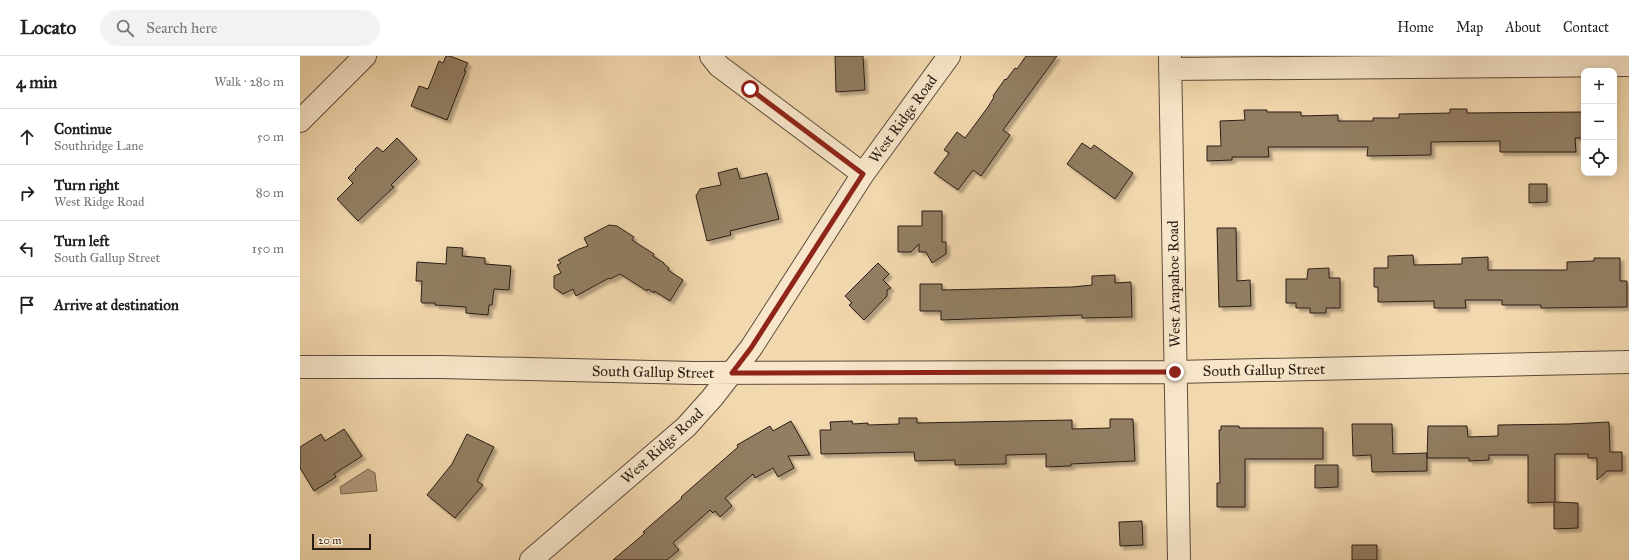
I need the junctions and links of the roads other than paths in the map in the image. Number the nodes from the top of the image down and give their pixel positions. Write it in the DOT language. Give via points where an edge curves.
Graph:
graph roads {
  1 [pos="365,56"];
  2 [pos="711,56"];
  3 [pos="949,56"];
  4 [pos="1170,62"];
  5 [pos="1629,65"];
  6 [pos="300,121"];
  7 [pos="863,174"];
  8 [pos="1629,362"];
  9 [pos="300,367"];
  10 [pos="1175,372"];
  11 [pos="732,373"];
  12 [pos="531,560"];
  13 [pos="1179,560"];
  1 -- 6 [label="street"];
  2 -- 7 [label="street" via="718,66"];
  3 -- 7 [label="street, West Ridge Road"];
  4 -- 5 [label="street"];
  4 -- 10 [label="street, West Arapahoe Road"];
  7 -- 11 [label="street, West Ridge Road" via="751,348"];
  8 -- 10 [label="street, South Gallup Street"];
  9 -- 11 [label="street, South Gallup Street"];
  10 -- 11 [label="street, South Gallup Street"];
  10 -- 13 [label="street, West Arapahoe Road"];
  11 -- 12 [label="street, West Ridge Road" via="686,427"];
}
